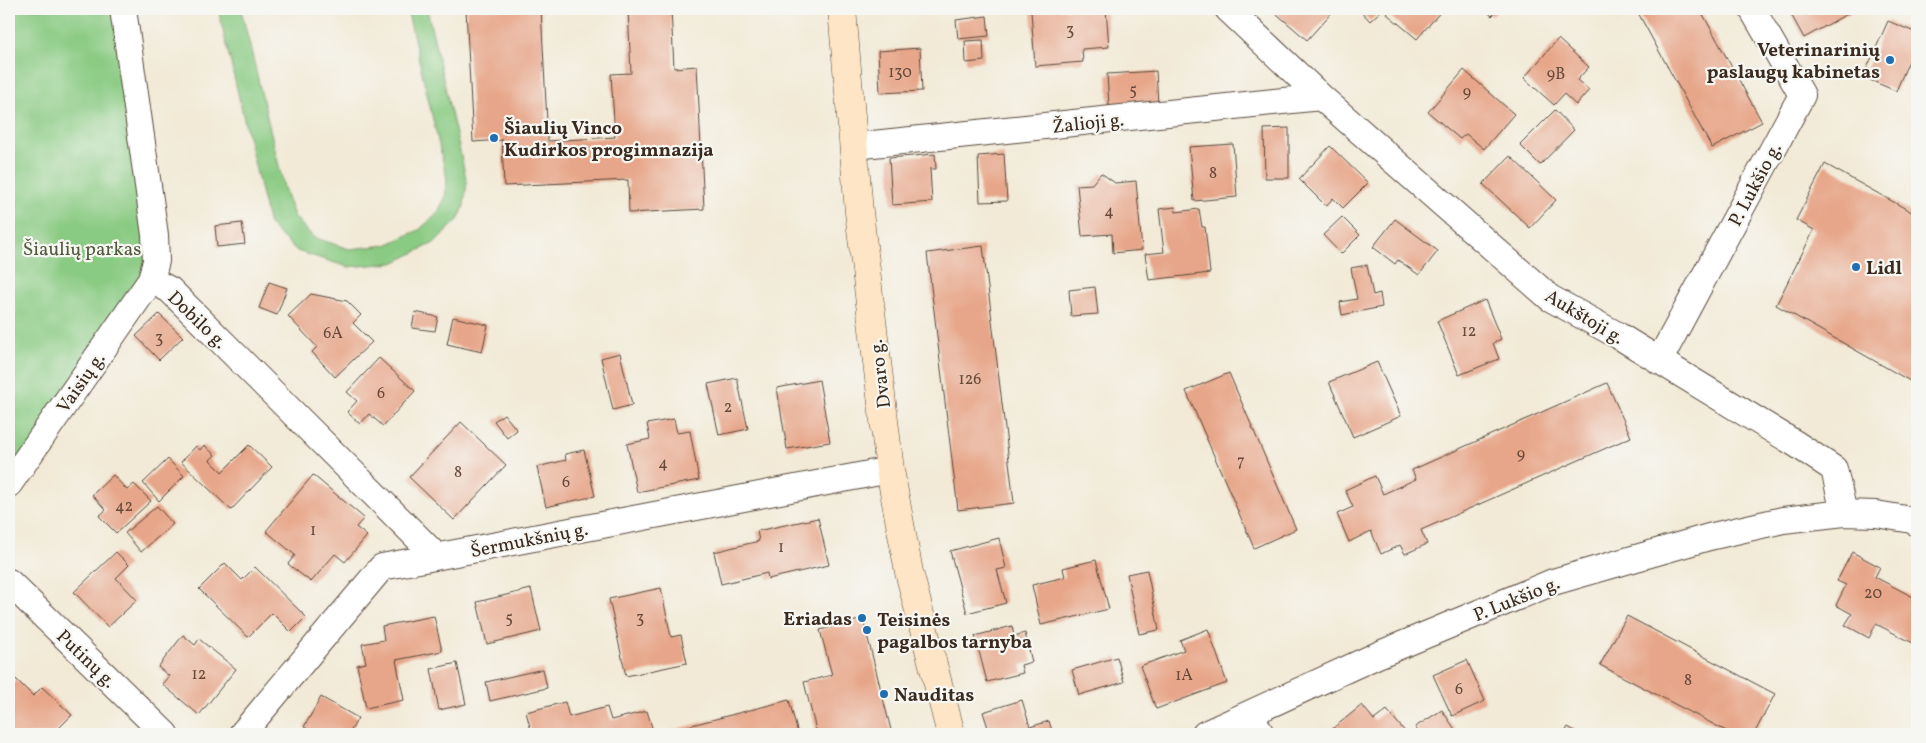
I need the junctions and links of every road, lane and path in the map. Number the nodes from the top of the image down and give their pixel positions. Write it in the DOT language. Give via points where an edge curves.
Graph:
graph roads {
  1 [pos="123,9"];
  2 [pos="842,9"];
  3 [pos="1228,9"];
  4 [pos="1752,9"];
  5 [pos="1321,97"];
  6 [pos="854,146"];
  7 [pos="151,280"];
  8 [pos="1659,361"];
  9 [pos="890,470"];
  10 [pos="9,484"];
  11 [pos="1844,513"];
  12 [pos="1917,523"];
  13 [pos="436,556"];
  14 [pos="9,582"];
  15 [pos="1256,724"];
  16 [pos="165,734"];
  17 [pos="242,734"];
  18 [pos="951,734"];
  19 [pos="1205,734"];
  1 -- 7 [label="street, Dobilo g." via="155,235 156,261"];
  2 -- 6 [label="main road, Dvaro g."];
  3 -- 5 [label="street, Aukštoji g."];
  4 -- 8 [label="street, P. Lukšio g." via="1802,95"];
  5 -- 6 [label="street, Žalioji g."];
  5 -- 8 [label="street, Aukštoji g." via="1550,298"];
  6 -- 9 [label="main road, Dvaro g."];
  7 -- 10 [label="street, Vaisių g."];
  7 -- 13 [label="street, Dobilo g." via="170,290"];
  8 -- 11 [label="street, Aukštoji g." via="1834,469"];
  9 -- 13 [label="street, Šermukšnių g."];
  9 -- 18 [label="main road, Dvaro g." via="908,572"];
  11 -- 12 [label="street" via="1876,514"];
  11 -- 15 [label="street, P. Lukšio g." via="1784,520 1709,537 1553,582 1380,654"];
  13 -- 17 [label="street, Šermukšnių g." via="382,567"];
  14 -- 16 [label="street, Putinų g."];
  15 -- 19 [label="street, P. Lukšio g."];
}
